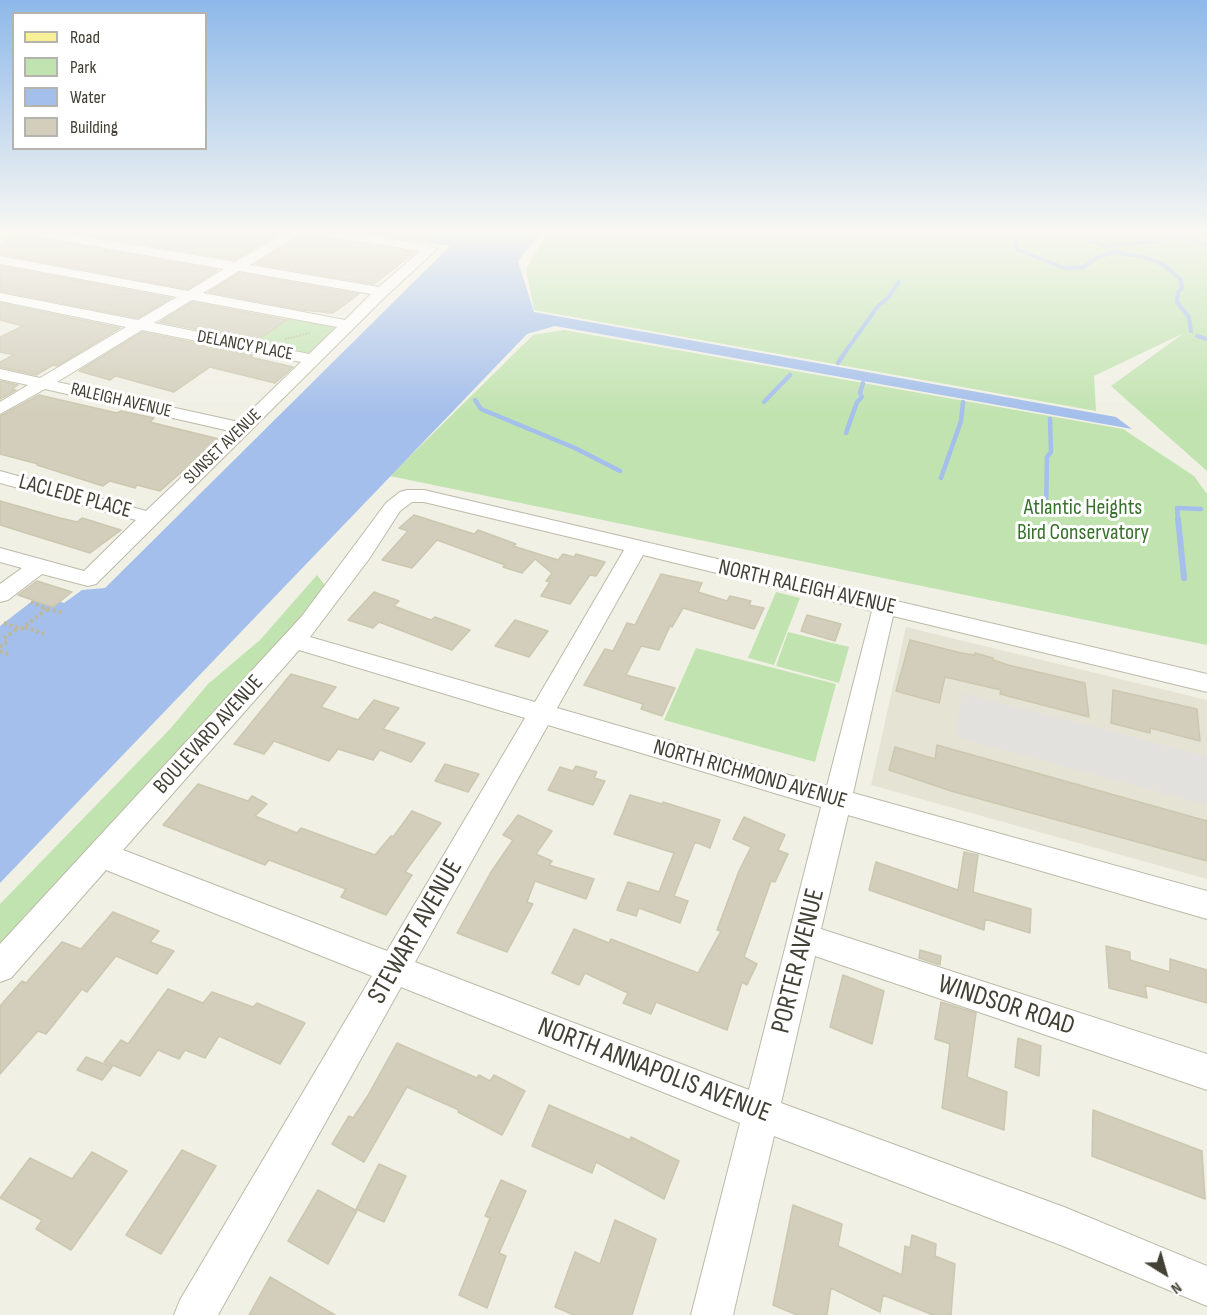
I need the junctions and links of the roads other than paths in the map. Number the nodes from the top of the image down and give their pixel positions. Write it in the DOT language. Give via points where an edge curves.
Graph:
graph roads {
  1 [pos="170,291"];
  2 [pos="196,291"];
  3 [pos="378,291"];
  4 [pos="382,292"];
  5 [pos="190,295"];
  6 [pos="0,297"];
  7 [pos="141,325"];
  8 [pos="349,325"];
  9 [pos="314,360"];
  10 [pos="0,374"];
  11 [pos="43,383"];
  12 [pos="0,409"];
  13 [pos="242,428"];
  14 [pos="0,477"];
  15 [pos="407,496"];
  16 [pos="150,518"];
  17 [pos="636,548"];
  18 [pos="0,555"];
  19 [pos="37,567"];
  20 [pos="0,595"];
  21 [pos="884,607"];
  22 [pos="294,640"];
  23 [pos="1207,683"];
  24 [pos="542,714"];
  25 [pos="839,801"];
  26 [pos="102,855"];
  27 [pos="1207,905"];
  28 [pos="805,938"];
  29 [pos="0,967"];
  30 [pos="394,970"];
  31 [pos="1207,1072"];
  32 [pos="763,1114"];
  33 [pos="1207,1286"];
  34 [pos="195,1315"];
  35 [pos="712,1315"];
  1 -- 5 [label="street"];
  2 -- 5 [label="street"];
  3 -- 4 [label="street"];
  4 -- 8 [label="street, SUNSET AVENUE"];
  5 -- 7 [label="street"];
  5 -- 8 [label="street"];
  6 -- 7 [label="street, DELANCY PLACE"];
  7 -- 9 [label="street, DELANCY PLACE"];
  7 -- 11 [label="street"];
  8 -- 9 [label="street, SUNSET AVENUE"];
  9 -- 13 [label="street, SUNSET AVENUE"];
  10 -- 11 [label="street, RALEIGH AVENUE"];
  11 -- 12 [label="street"];
  11 -- 13 [label="street, RALEIGH AVENUE"];
  13 -- 16 [label="street, SUNSET AVENUE"];
  14 -- 16 [label="street, LACLEDE PLACE"];
  15 -- 17 [label="street, NORTH RALEIGH AVENUE" via="424,496"];
  15 -- 22 [label="street, BOULEVARD AVENUE" via="393,507"];
  16 -- 19 [label="street, SUNSET AVENUE" via="88,579"];
  17 -- 21 [label="street, NORTH RALEIGH AVENUE"];
  17 -- 24 [label="street, STEWART AVENUE"];
  18 -- 19 [label="street"];
  19 -- 20 [label="street"];
  21 -- 23 [label="street, NORTH RALEIGH AVENUE"];
  21 -- 25 [label="street, PORTER AVENUE"];
  22 -- 24 [label="street, NORTH RICHMOND AVENUE"];
  22 -- 26 [label="street, BOULEVARD AVENUE"];
  24 -- 25 [label="street, NORTH RICHMOND AVENUE"];
  24 -- 30 [label="street, STEWART AVENUE"];
  25 -- 27 [label="street, NORTH RICHMOND AVENUE"];
  25 -- 28 [label="street, PORTER AVENUE"];
  26 -- 29 [label="street, BOULEVARD AVENUE"];
  26 -- 30 [label="street, NORTH ANNAPOLIS AVENUE"];
  28 -- 31 [label="street, WINDSOR ROAD"];
  28 -- 32 [label="street, PORTER AVENUE"];
  30 -- 32 [label="street, NORTH ANNAPOLIS AVENUE"];
  30 -- 34 [label="street, STEWART AVENUE"];
  32 -- 33 [label="street, NORTH ANNAPOLIS AVENUE" via="1064,1227"];
  32 -- 35 [label="street, PORTER AVENUE"];
}
